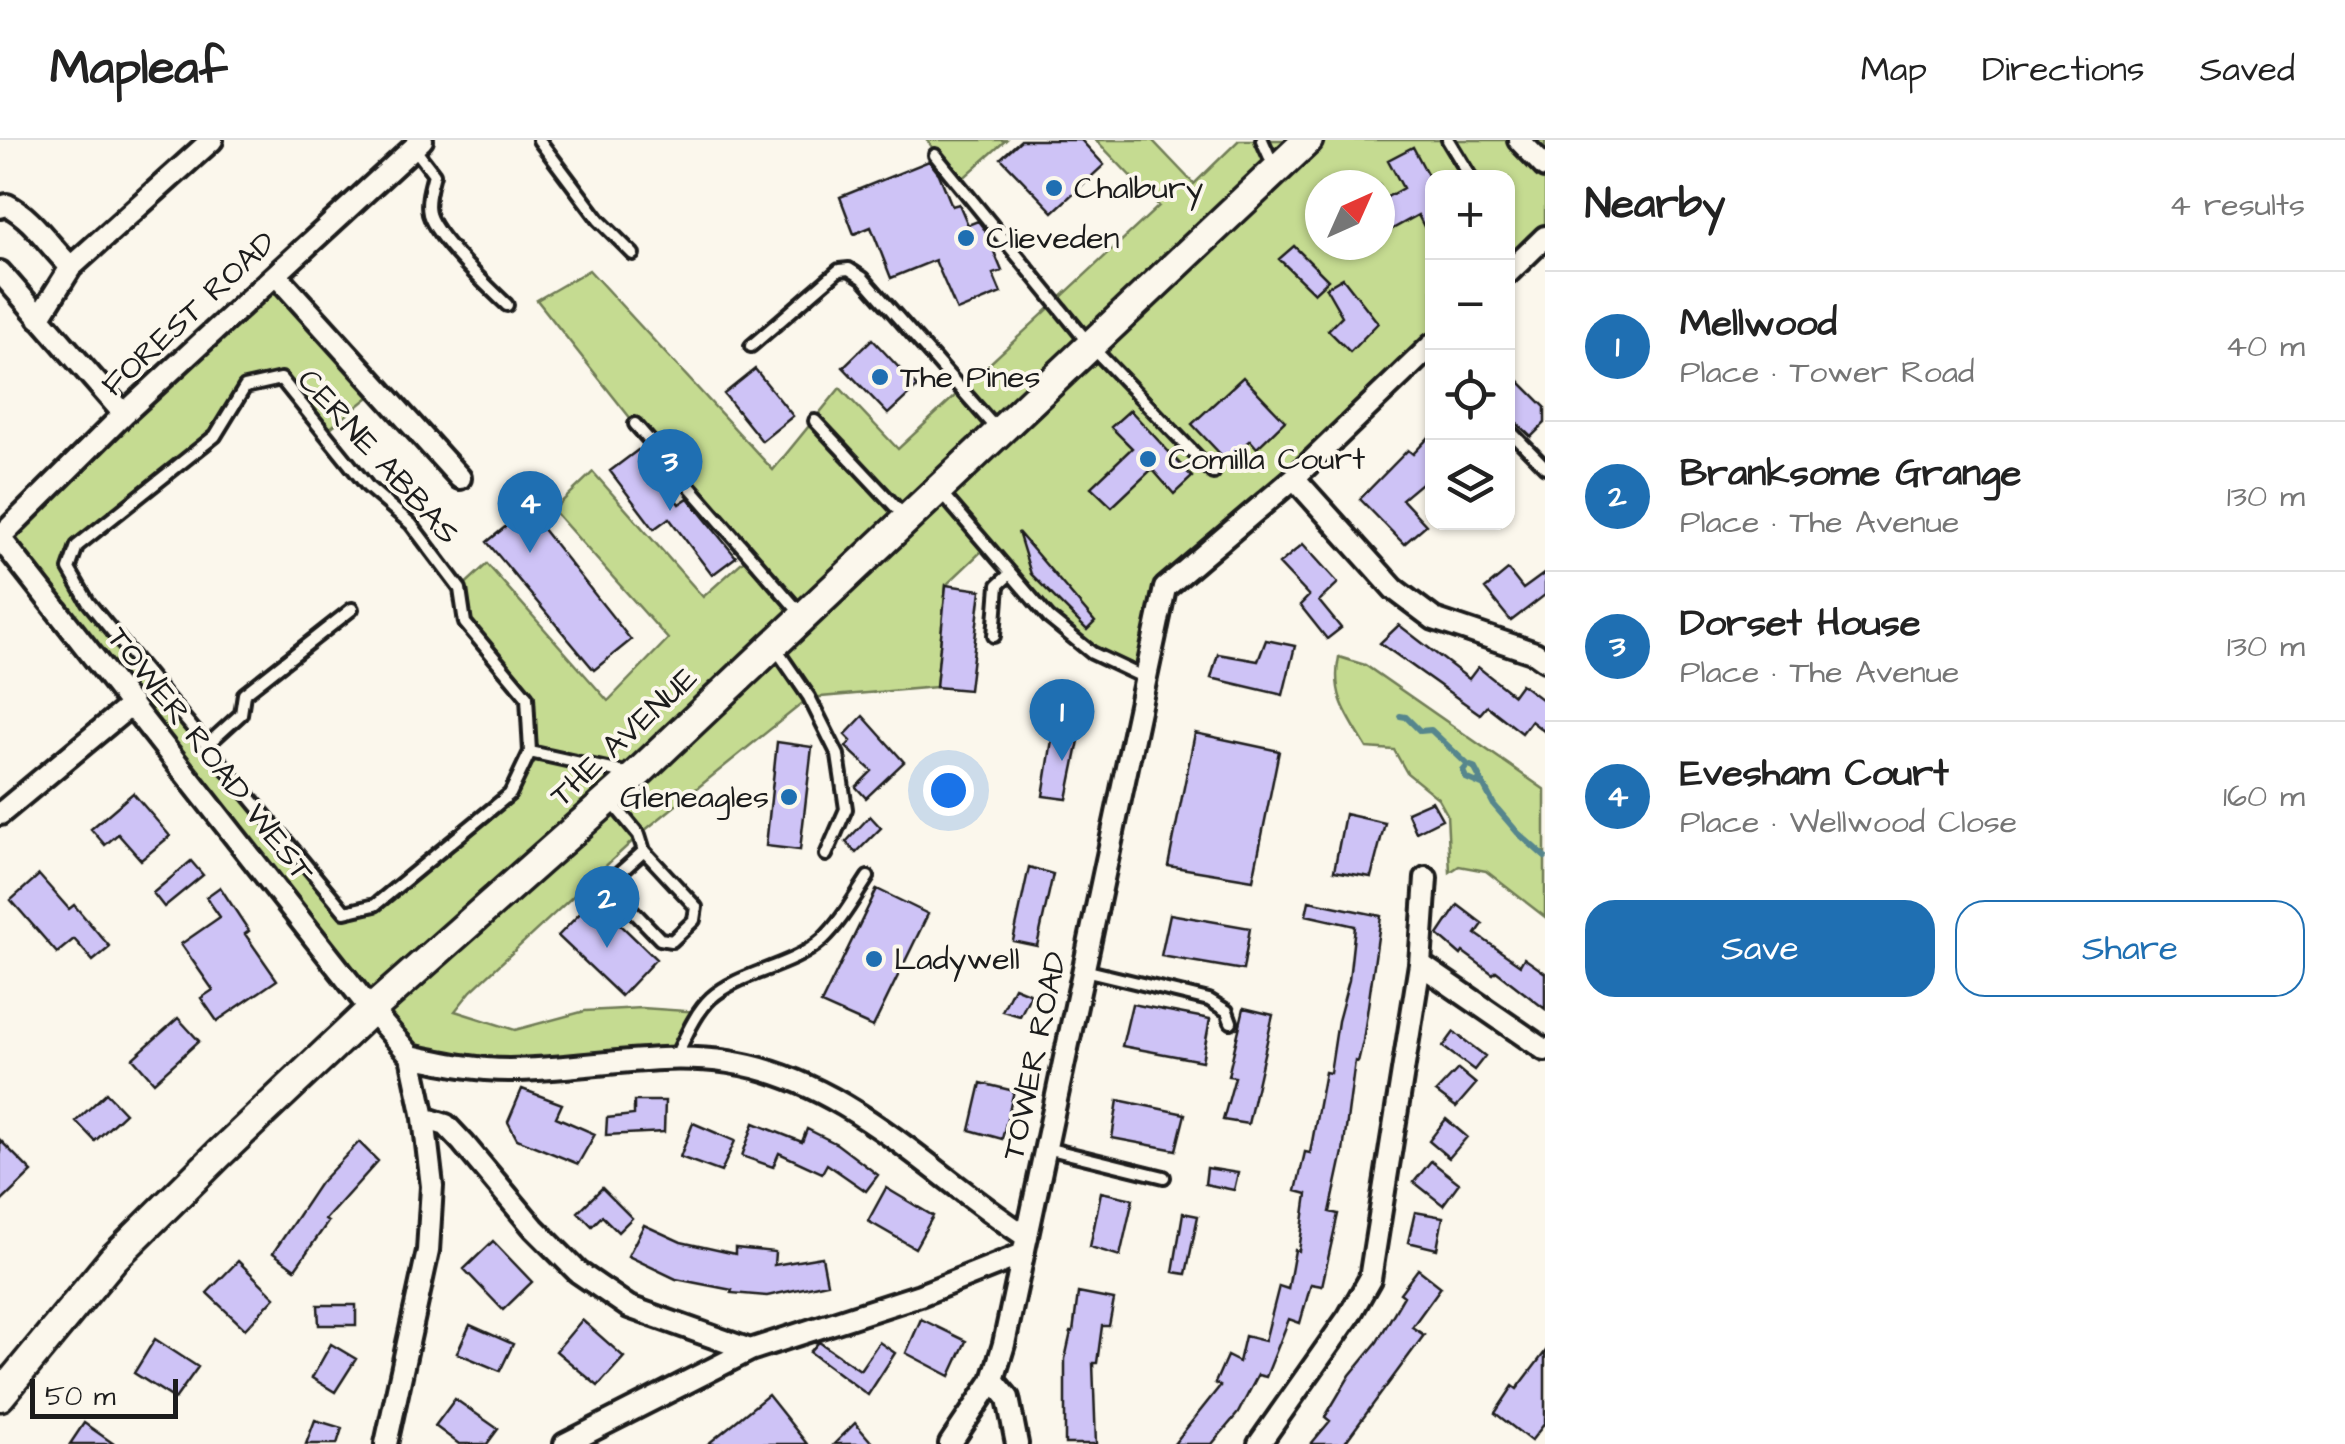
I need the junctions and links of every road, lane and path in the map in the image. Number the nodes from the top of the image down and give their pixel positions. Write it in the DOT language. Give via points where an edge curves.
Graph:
graph roads {
  1 [pos="212,140"];
  2 [pos="539,140"];
  3 [pos="1262,140"];
  4 [pos="1308,140"];
  5 [pos="1448,140"];
  6 [pos="1519,140"];
  7 [pos="418,144"];
  8 [pos="936,155"];
  9 [pos="1543,163"];
  10 [pos="1276,170"];
  11 [pos="1466,170"];
  12 [pos="0,207"];
  13 [pos="1545,237"];
  14 [pos="633,254"];
  15 [pos="1515,266"];
  16 [pos="71,267"];
  17 [pos="0,272"];
  18 [pos="276,275"];
  19 [pos="506,306"];
  20 [pos="39,318"];
  21 [pos="751,346"];
  22 [pos="1090,346"];
  23 [pos="1430,350"];
  24 [pos="124,414"];
  25 [pos="815,421"];
  26 [pos="635,424"];
  27 [pos="998,432"];
  28 [pos="1515,436"];
  29 [pos="1545,468"];
  30 [pos="1213,473"];
  31 [pos="460,478"];
  32 [pos="1294,478"];
  33 [pos="938,489"];
  34 [pos="907,519"];
  35 [pos="0,538"];
  36 [pos="1010,574"];
  37 [pos="352,608"];
  38 [pos="804,617"];
  39 [pos="994,636"];
  40 [pos="774,645"];
  41 [pos="1542,654"];
  42 [pos="1146,679"];
  43 [pos="132,704"];
  44 [pos="207,745"];
  45 [pos="530,752"];
  46 [pos="636,775"];
  47 [pos="609,799"];
  48 [pos="2,808"];
  49 [pos="644,851"];
  50 [pos="826,856"];
  51 [pos="868,877"];
  52 [pos="1426,878"];
  53 [pos="1420,964"];
  54 [pos="1084,970"];
  55 [pos="372,1010"];
  56 [pos="1231,1022"];
  57 [pos="1545,1050"];
  58 [pos="411,1056"];
  59 [pos="675,1059"];
  60 [pos="424,1118"];
  61 [pos="1046,1148"];
  62 [pos="1164,1177"];
  63 [pos="1025,1245"];
  64 [pos="750,1350"];
  65 [pos="993,1380"];
  66 [pos="0,1396"];
  67 [pos="386,1444"];
  68 [pos="564,1444"];
  69 [pos="950,1444"];
  70 [pos="1017,1444"];
  71 [pos="1259,1444"];
  1 -- 16 [label="street"];
  2 -- 14 [label="lane"];
  3 -- 10 [label="lane"];
  4 -- 10 [label="main road, THE AVENUE"];
  5 -- 11 [label="lane"];
  6 -- 9 [label="street"];
  7 -- 18 [label="street, FOREST ROAD"];
  7 -- 19 [label="lane" via="434,174 429,214"];
  8 -- 22 [label="lane"];
  10 -- 22 [label="main road, THE AVENUE"];
  12 -- 16 [label="street" via="23,213"];
  13 -- 15 [label="street"];
  16 -- 20 [label="street"];
  17 -- 20 [label="street"];
  18 -- 24 [label="street, FOREST ROAD"];
  18 -- 31 [label="street"];
  20 -- 24 [label="street"];
  21 -- 27 [label="lane" via="839,270 850,269"];
  22 -- 27 [label="main road, THE AVENUE"];
  22 -- 30 [label="lane"];
  23 -- 32 [label="street, TOWER ROAD"];
  24 -- 35 [label="street, FOREST ROAD"];
  25 -- 34 [label="lane"];
  26 -- 38 [label="lane"];
  27 -- 33 [label="main road, THE AVENUE"];
  28 -- 29 [label="lane"];
  32 -- 41 [label="street" via="1394,589 1434,619"];
  32 -- 42 [label="street, TOWER ROAD" via="1165,588"];
  33 -- 34 [label="main road, THE AVENUE"];
  33 -- 36 [label="lane"];
  34 -- 38 [label="main road, THE AVENUE"];
  35 -- 43 [label="street, TOWER ROAD WEST"];
  36 -- 39 [label="lane" via="998,585"];
  36 -- 42 [label="lane" via="1092,652"];
  37 -- 44 [label="lane" via="244,694 242,714"];
  38 -- 40 [label="main road, THE AVENUE"];
  40 -- 46 [label="main road, THE AVENUE"];
  40 -- 50 [label="lane" via="838,755 846,809"];
  42 -- 54 [label="street, TOWER ROAD"];
  43 -- 48 [label="street"];
  43 -- 55 [label="street, TOWER ROAD WEST"];
  44 -- 45 [label="lane, CERNE ABBAS" via="344,912 375,906 510,794"];
  44 -- 45 [label="lane, CERNE ABBAS" via="69,570 77,546 215,436 245,387 280,379 368,487 411,524 460,589 465,622 527,698"];
  45 -- 46 [label="lane"];
  46 -- 47 [label="main road, THE AVENUE"];
  47 -- 49 [label="lane"];
  47 -- 55 [label="main road, THE AVENUE"];
  49 -- 49 [label="lane" via="696,907 694,920 672,942 660,939 613,890 614,878"];
  51 -- 59 [label="lane" via="821,940 708,1000"];
  52 -- 53 [label="street"];
  53 -- 57 [label="street"];
  53 -- 71 [label="street" via="1370,1279"];
  54 -- 56 [label="lane" via="1210,1000 1227,1010"];
  54 -- 61 [label="street, TOWER ROAD"];
  55 -- 58 [label="street, TOWER ROAD WEST"];
  55 -- 66 [label="main road, THE AVENUE" via="113,1259"];
  58 -- 59 [label="street, TOWER ROAD" via="508,1070"];
  58 -- 60 [label="street"];
  59 -- 63 [label="street, TOWER ROAD" via="730,1062 796,1082 868,1118"];
  60 -- 64 [label="street" via="464,1143 578,1272 629,1307"];
  60 -- 67 [label="street" via="432,1186 428,1251"];
  61 -- 62 [label="lane"];
  61 -- 63 [label="street, TOWER ROAD"];
  63 -- 64 [label="street" via="920,1294"];
  63 -- 65 [label="street"];
  64 -- 68 [label="street"];
  65 -- 69 [label="street"];
  65 -- 70 [label="street" via="1008,1398"];
}
